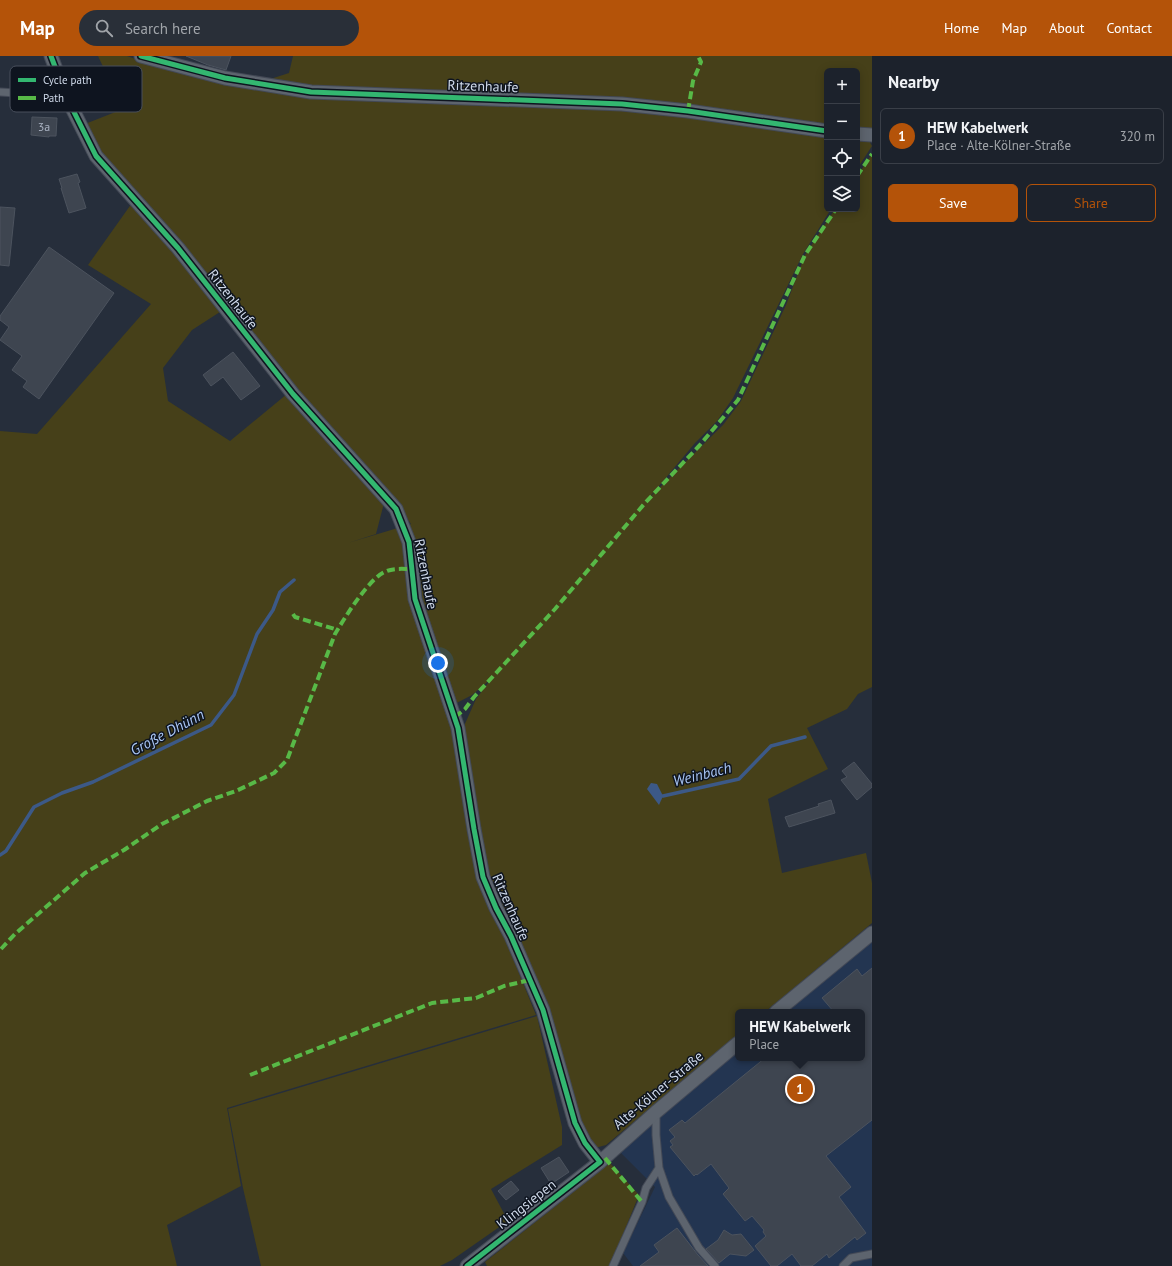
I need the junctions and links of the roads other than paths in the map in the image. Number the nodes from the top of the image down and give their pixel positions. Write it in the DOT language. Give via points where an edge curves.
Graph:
graph roads {
  1 [pos="52,56"];
  2 [pos="141,56"];
  3 [pos="56,66"];
  4 [pos="0,92"];
  5 [pos="10,93"];
  6 [pos="74,112"];
  7 [pos="824,131"];
  8 [pos="860,134"];
  9 [pos="872,135"];
  10 [pos="872,933"];
  11 [pos="780,1009"];
  12 [pos="735,1046"];
  13 [pos="656,1112"];
  14 [pos="600,1162"];
  15 [pos="659,1168"];
  16 [pos="872,1253"];
  17 [pos="467,1266"];
  18 [pos="614,1266"];
  19 [pos="715,1266"];
  20 [pos="843,1266"];
  1 -- 3 [label="street, Ritzenhaufe"];
  2 -- 7 [label="street, Ritzenhaufe" via="225,78 311,92 622,104"];
  4 -- 5 [label="lane"];
  6 -- 14 [label="street, Ritzenhaufe" via="96,156 178,248 293,394 396,509 409,542 415,599 458,728 483,878 543,1010 575,1123 585,1143"];
  8 -- 9 [label="street"];
  10 -- 11 [label="street"];
  12 -- 13 [label="street, Alte-Kölner-Straße"];
  13 -- 14 [label="street, Alte-Kölner-Straße"];
  13 -- 15 [label="lane"];
  14 -- 17 [label="street, Klingsiepen"];
  15 -- 18 [label="lane" via="646,1188"];
  15 -- 19 [label="lane" via="669,1197 699,1248"];
  16 -- 20 [label="lane" via="851,1258"];
}
